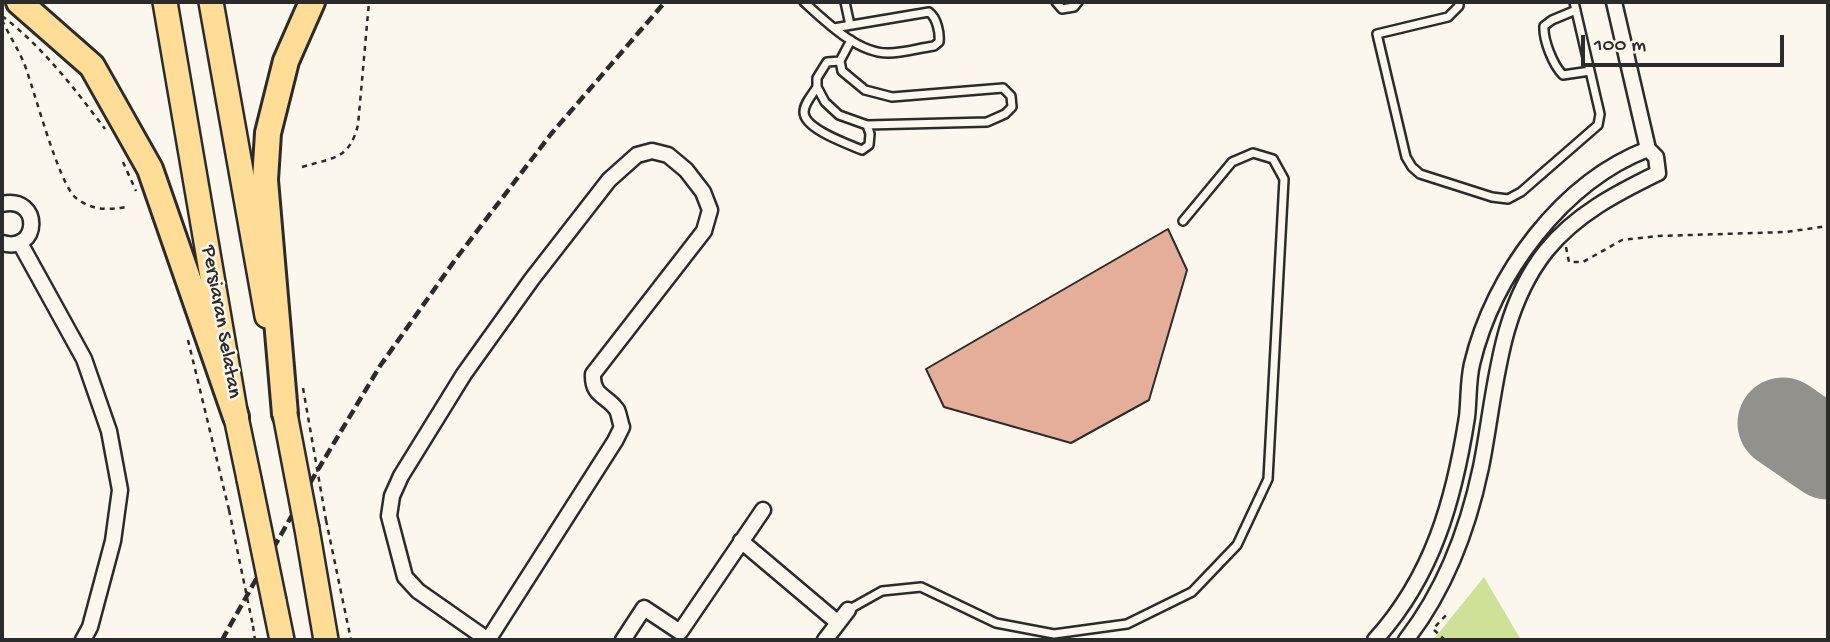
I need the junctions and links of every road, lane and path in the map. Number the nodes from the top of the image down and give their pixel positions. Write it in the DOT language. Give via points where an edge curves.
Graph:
graph roads {
  1 [pos="19,2"];
  2 [pos="165,2"];
  3 [pos="211,2"];
  4 [pos="312,2"];
  5 [pos="369,2"];
  6 [pos="804,2"];
  7 [pos="845,2"];
  8 [pos="1056,2"];
  9 [pos="1078,2"];
  10 [pos="1459,2"];
  11 [pos="1614,2"];
  12 [pos="1575,6"];
  13 [pos="2,18"];
  14 [pos="850,25"];
  15 [pos="834,28"];
  16 [pos="850,40"];
  17 [pos="840,61"];
  18 [pos="1590,71"];
  19 [pos="817,87"];
  20 [pos="867,125"];
  21 [pos="110,136"];
  22 [pos="1648,149"];
  23 [pos="121,159"];
  24 [pos="302,167"];
  25 [pos="138,195"];
  26 [pos="2,204"];
  27 [pos="126,207"];
  28 [pos="1183,221"];
  29 [pos="1828,226"];
  30 [pos="1563,234"];
  31 [pos="2,243"];
  32 [pos="20,243"];
  33 [pos="188,340"];
  34 [pos="303,388"];
  35 [pos="285,414"];
  36 [pos="236,417"];
  37 [pos="763,510"];
  38 [pos="317,524"];
  39 [pos="741,541"];
  40 [pos="848,610"];
  41 [pos="1448,612"];
  42 [pos="837,622"];
  43 [pos="83,640"];
  44 [pos="255,640"];
  45 [pos="282,640"];
  46 [pos="326,640"];
  47 [pos="351,640"];
  48 [pos="488,640"];
  49 [pos="623,640"];
  50 [pos="825,640"];
  51 [pos="1375,640"];
  52 [pos="1406,640"];
  53 [pos="1445,640"];
  1 -- 36 [label="highway" via="92,66 150,169"];
  2 -- 36 [label="main road, Persiaran Selatan"];
  3 -- 35 [label="main road"];
  4 -- 35 [label="highway" via="286,61 268,133 266,168"];
  5 -- 24 [label="path" via="353,144 340,155"];
  6 -- 15 [label="lane"];
  7 -- 14 [label="lane"];
  8 -- 9 [label="lane" via="1062,9"];
  10 -- 18 [label="lane" via="1448,17 1377,34 1406,158 1420,174 1492,197 1508,199 1521,192 1598,125 1600,114"];
  11 -- 22 [label="street"];
  12 -- 18 [label="lane"];
  12 -- 18 [label="lane" via="1544,26 1543,34 1563,75"];
  13 -- 21 [label="path" via="15,25 70,84"];
  13 -- 27 [label="path" via="24,62 73,196 105,211"];
  14 -- 15 [label="lane"];
  14 -- 16 [label="lane" via="924,11 934,15 940,36 934,46 888,54"];
  15 -- 16 [label="lane"];
  16 -- 17 [label="lane"];
  17 -- 19 [label="lane" via="827,62"];
  17 -- 20 [label="lane" via="842,71 864,90 892,97 1003,88 1011,96 1012,107 987,122"];
  19 -- 20 [label="lane" via="825,103 839,115"];
  19 -- 20 [label="lane" via="806,105 807,121 862,150 869,145"];
  22 -- 30 [label="street" via="1656,157 1658,173 1586,212"];
  22 -- 51 [label="street" via="1630,156 1565,202 1532,237 1506,278 1472,364 1455,484 1436,545 1405,602"];
  23 -- 25 [label="path"];
  26 -- 32 [label="street" via="17,204 28,212 30,233"];
  28 -- 40 [label="lane" via="1233,162 1253,153 1273,159 1284,179 1268,479 1237,545 1192,592 1128,624 1054,634 996,623 921,587 882,591"];
  29 -- 30 [label="path" via="1622,240 1583,262 1570,262"];
  30 -- 52 [label="street" via="1520,291 1490,402 1471,511 1426,614"];
  31 -- 32 [label="street"];
  32 -- 43 [label="street" via="84,359 109,431 120,490 113,541"];
  33 -- 44 [label="path, bridge"];
  34 -- 38 [label="path, bridge"];
  35 -- 38 [label="main road, bridge"];
  36 -- 45 [label="main road, Persiaran Selatan, bridge"];
  37 -- 39 [label="street"];
  38 -- 46 [label="main road"];
  38 -- 47 [label="path"];
  39 -- 42 [label="street"];
  39 -- 49 [label="street" via="680,632 644,608"];
  40 -- 42 [label="street"];
  41 -- 53 [label="path" via="1433,629"];
  42 -- 50 [label="street"];
  48 -- 48 [label="street" via="418,592 405,577 389,516 392,496 464,374 609,180 637,155 652,151 668,155 703,192 710,211 704,231 593,374 593,385 617,410 622,427"];
}
